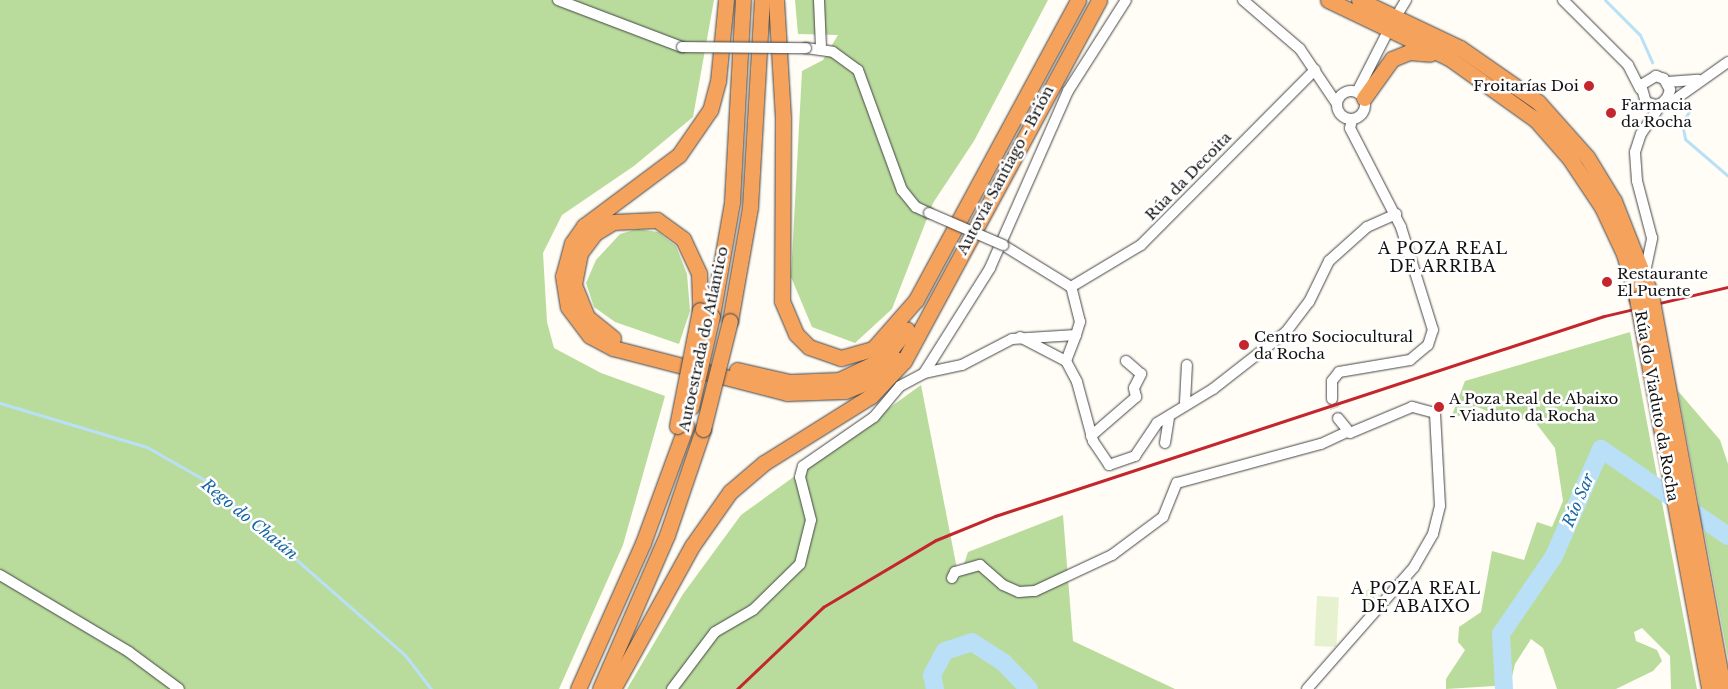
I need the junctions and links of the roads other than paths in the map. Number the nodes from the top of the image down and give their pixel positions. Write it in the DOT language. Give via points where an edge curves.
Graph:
graph roads {
  1 [pos="558,0"];
  2 [pos="726,0"];
  3 [pos="743,0"];
  4 [pos="762,0"];
  5 [pos="776,0"];
  6 [pos="820,0"];
  7 [pos="1078,0"];
  8 [pos="1099,0"];
  9 [pos="1126,0"];
  10 [pos="1243,0"];
  11 [pos="1328,0"];
  12 [pos="1359,0"];
  13 [pos="1406,0"];
  14 [pos="1563,0"];
  15 [pos="1400,10"];
  16 [pos="1385,37"];
  17 [pos="822,48"];
  18 [pos="1449,58"];
  19 [pos="1728,62"];
  20 [pos="1628,65"];
  21 [pos="1316,70"];
  22 [pos="1710,74"];
  23 [pos="1651,76"];
  24 [pos="1667,82"];
  25 [pos="1640,89"];
  26 [pos="1361,95"];
  27 [pos="1337,104"];
  28 [pos="1661,104"];
  29 [pos="1352,120"];
  30 [pos="1396,214"];
  31 [pos="948,244"];
  32 [pos="1003,245"];
  33 [pos="1645,272"];
  34 [pos="1071,287"];
  35 [pos="1644,297"];
  36 [pos="706,313"];
  37 [pos="1076,335"];
  38 [pos="1020,338"];
  39 [pos="914,341"];
  40 [pos="1066,361"];
  41 [pos="1126,361"];
  42 [pos="1187,365"];
  43 [pos="924,373"];
  44 [pos="1332,399"];
  45 [pos="1185,402"];
  46 [pos="1169,417"];
  47 [pos="1338,418"];
  48 [pos="1346,432"];
  49 [pos="1091,436"];
  50 [pos="1165,443"];
  51 [pos="0,575"];
  52 [pos="952,578"];
  53 [pos="179,689"];
  54 [pos="578,689"];
  55 [pos="600,689"];
  56 [pos="614,689"];
  57 [pos="672,689"];
  58 [pos="1307,689"];
  59 [pos="1719,689"];
  1 -- 17 [label="street, bridge" via="682,47"];
  2 -- 39 [label="highway" via="718,81 695,135 658,174 584,226 572,243 563,276 565,296 576,322 613,348 787,393 825,394 865,383"];
  3 -- 36 [label="highway, Autoestrada do Atlántico" via="732,202"];
  4 -- 55 [label="highway, Autoestrada do Atlántico, bridge" via="750,207 730,321 703,429 667,535"];
  5 -- 31 [label="highway" via="783,117 779,275 786,318 796,334 810,347 841,358 873,349 911,308"];
  6 -- 17 [label="street"];
  7 -- 31 [label="highway, Autovía Santiago - Brión"];
  8 -- 39 [label="highway, Autovía Santiago - Brión"];
  9 -- 32 [label="street" via="1068,92"];
  10 -- 21 [label="street" via="1277,28"];
  11 -- 18 [label="highway, Rúa do Viaduto da Rocha"];
  12 -- 33 [label="highway, Rúa do Viaduto da Rocha" via="1460,48 1538,102 1587,157 1614,201"];
  13 -- 15 [label="street"];
  14 -- 20 [label="street"];
  16 -- 26 [label="street"];
  17 -- 32 [label="street, bridge" via="844,57 858,70 902,190 916,207"];
  18 -- 26 [label="highway" via="1418,51 1401,54 1384,67"];
  18 -- 35 [label="highway, Rúa do Viaduto da Rocha" via="1516,102 1570,159 1602,207"];
  19 -- 22 [label="street"];
  20 -- 23 [label="street"];
  20 -- 25 [label="street"];
  21 -- 27 [label="street"];
  21 -- 34 [label="street, Rúa da Decoita" via="1141,245"];
  22 -- 24 [label="street" via="1688,84"];
  22 -- 28 [label="street" via="1675,100"];
  23 -- 24 [label="street"];
  23 -- 25 [label="street"];
  24 -- 28 [label="street" via="1669,94"];
  25 -- 28 [label="street" via="1646,102"];
  26 -- 27 [label="street" via="1344,94"];
  26 -- 29 [label="street" via="1364,112"];
  27 -- 29 [label="street" via="1343,117"];
  28 -- 33 [label="street" via="1635,152 1652,238"];
  29 -- 30 [label="street" via="1350,128"];
  30 -- 44 [label="street" via="1433,335 1410,360 1339,372 1332,381"];
  30 -- 45 [label="street" via="1367,228 1329,261 1309,302 1286,332 1213,389"];
  31 -- 36 [label="highway" via="908,327 883,358 865,370 823,384 790,382 618,341 597,328 580,304 574,268 595,233 613,222 656,220 683,239 699,273"];
  32 -- 34 [label="street"];
  32 -- 43 [label="street"];
  33 -- 35 [label="highway, Rúa do Viaduto da Rocha"];
  34 -- 37 [label="street" via="1080,322"];
  35 -- 59 [label="highway, Rúa do Viaduto da Rocha, bridge"];
  36 -- 54 [label="highway, Autoestrada do Atlántico, bridge" via="681,426 643,543"];
  37 -- 38 [label="street"];
  37 -- 40 [label="street"];
  38 -- 40 [label="street"];
  38 -- 43 [label="street" via="962,365"];
  39 -- 56 [label="highway, Autovía Santiago - Brión" via="904,361 871,396 764,463 730,492 692,546"];
  40 -- 49 [label="street" via="1078,382"];
  41 -- 49 [label="street" via="1141,374 1134,388 1136,397"];
  42 -- 45 [label="street"];
  43 -- 57 [label="street" via="900,386 874,417 803,466 800,477 811,520 800,564 753,610 715,632"];
  45 -- 46 [label="street"];
  46 -- 49 [label="street" via="1157,423 1135,456 1109,465"];
  46 -- 50 [label="street"];
  47 -- 48 [label="street"];
  48 -- 52 [label="street" via="1321,444 1177,483 1163,517 1112,555 1036,591 1019,592 1003,585 980,565 954,572"];
  48 -- 58 [label="street" via="1360,431 1412,407 1435,413 1439,514 1434,534 1414,567"];
  51 -- 53 [label="street" via="129,652"];
}
